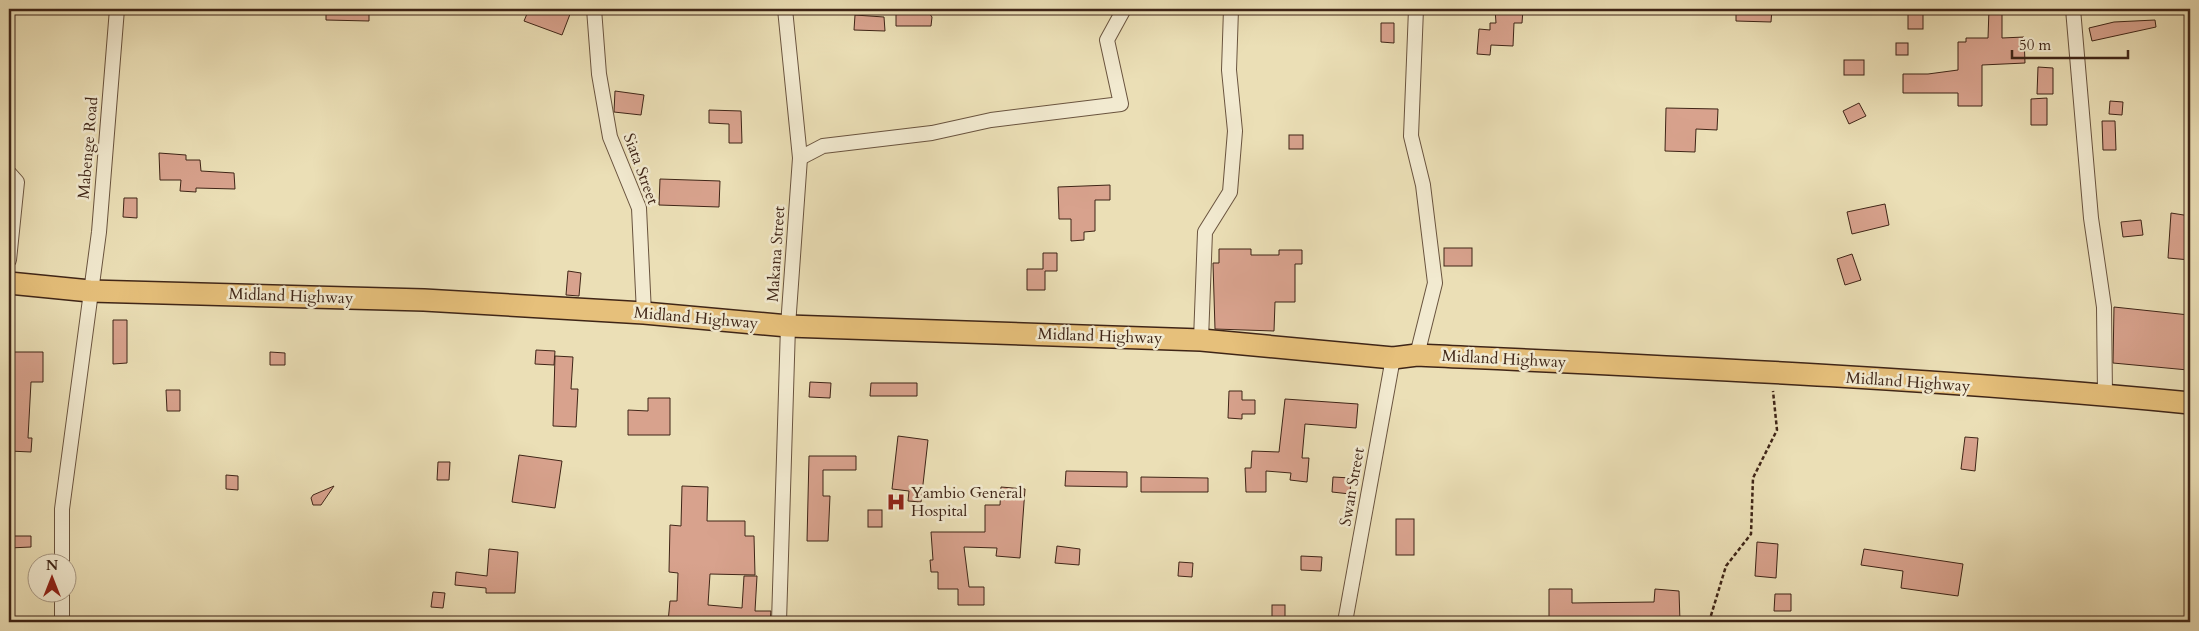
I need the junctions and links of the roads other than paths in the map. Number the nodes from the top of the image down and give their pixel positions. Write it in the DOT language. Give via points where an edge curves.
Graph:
graph roads {
  1 [pos="117,9"];
  2 [pos="594,9"];
  3 [pos="786,9"];
  4 [pos="1124,9"];
  5 [pos="1231,9"];
  6 [pos="1416,9"];
  7 [pos="2073,9"];
  8 [pos="800,158"];
  9 [pos="9,173"];
  10 [pos="9,260"];
  11 [pos="9,283"];
  12 [pos="90,290"];
  13 [pos="644,313"];
  14 [pos="788,326"];
  15 [pos="1201,340"];
  16 [pos="1417,355"];
  17 [pos="1393,358"];
  18 [pos="2105,395"];
  19 [pos="2190,403"];
  20 [pos="62,554"];
  21 [pos="62,604"];
  22 [pos="62,622"];
  23 [pos="779,622"];
  24 [pos="1345,622"];
  1 -- 12 [label="street, Mabenge Road" via="99,232"];
  2 -- 13 [label="street, Siata Street" via="599,74 610,137 640,208"];
  3 -- 8 [label="street, Makana Street"];
  4 -- 8 [label="street" via="1107,40 1120,104 823,146"];
  5 -- 15 [label="street" via="1229,70 1235,131 1230,192 1206,232"];
  6 -- 16 [label="street" via="1411,136 1423,185 1435,283"];
  7 -- 18 [label="street" via="2091,218 2104,307"];
  8 -- 14 [label="street, Makana Street"];
  9 -- 10 [label="street" via="17,182"];
  11 -- 12 [label="main road, Midland Highway"];
  12 -- 13 [label="main road, Midland Highway" via="424,300"];
  12 -- 20 [label="street, Mabenge Road" via="62,509"];
  13 -- 14 [label="main road, Midland Highway"];
  14 -- 15 [label="main road, Midland Highway"];
  14 -- 23 [label="street, Makana Street"];
  15 -- 17 [label="main road, Midland Highway"];
  16 -- 17 [label="main road, Midland Highway"];
  16 -- 18 [label="main road, Midland Highway" via="1771,372"];
  17 -- 24 [label="street, Swan Street"];
  18 -- 19 [label="main road, Midland Highway"];
  21 -- 22 [label="street"];
}
